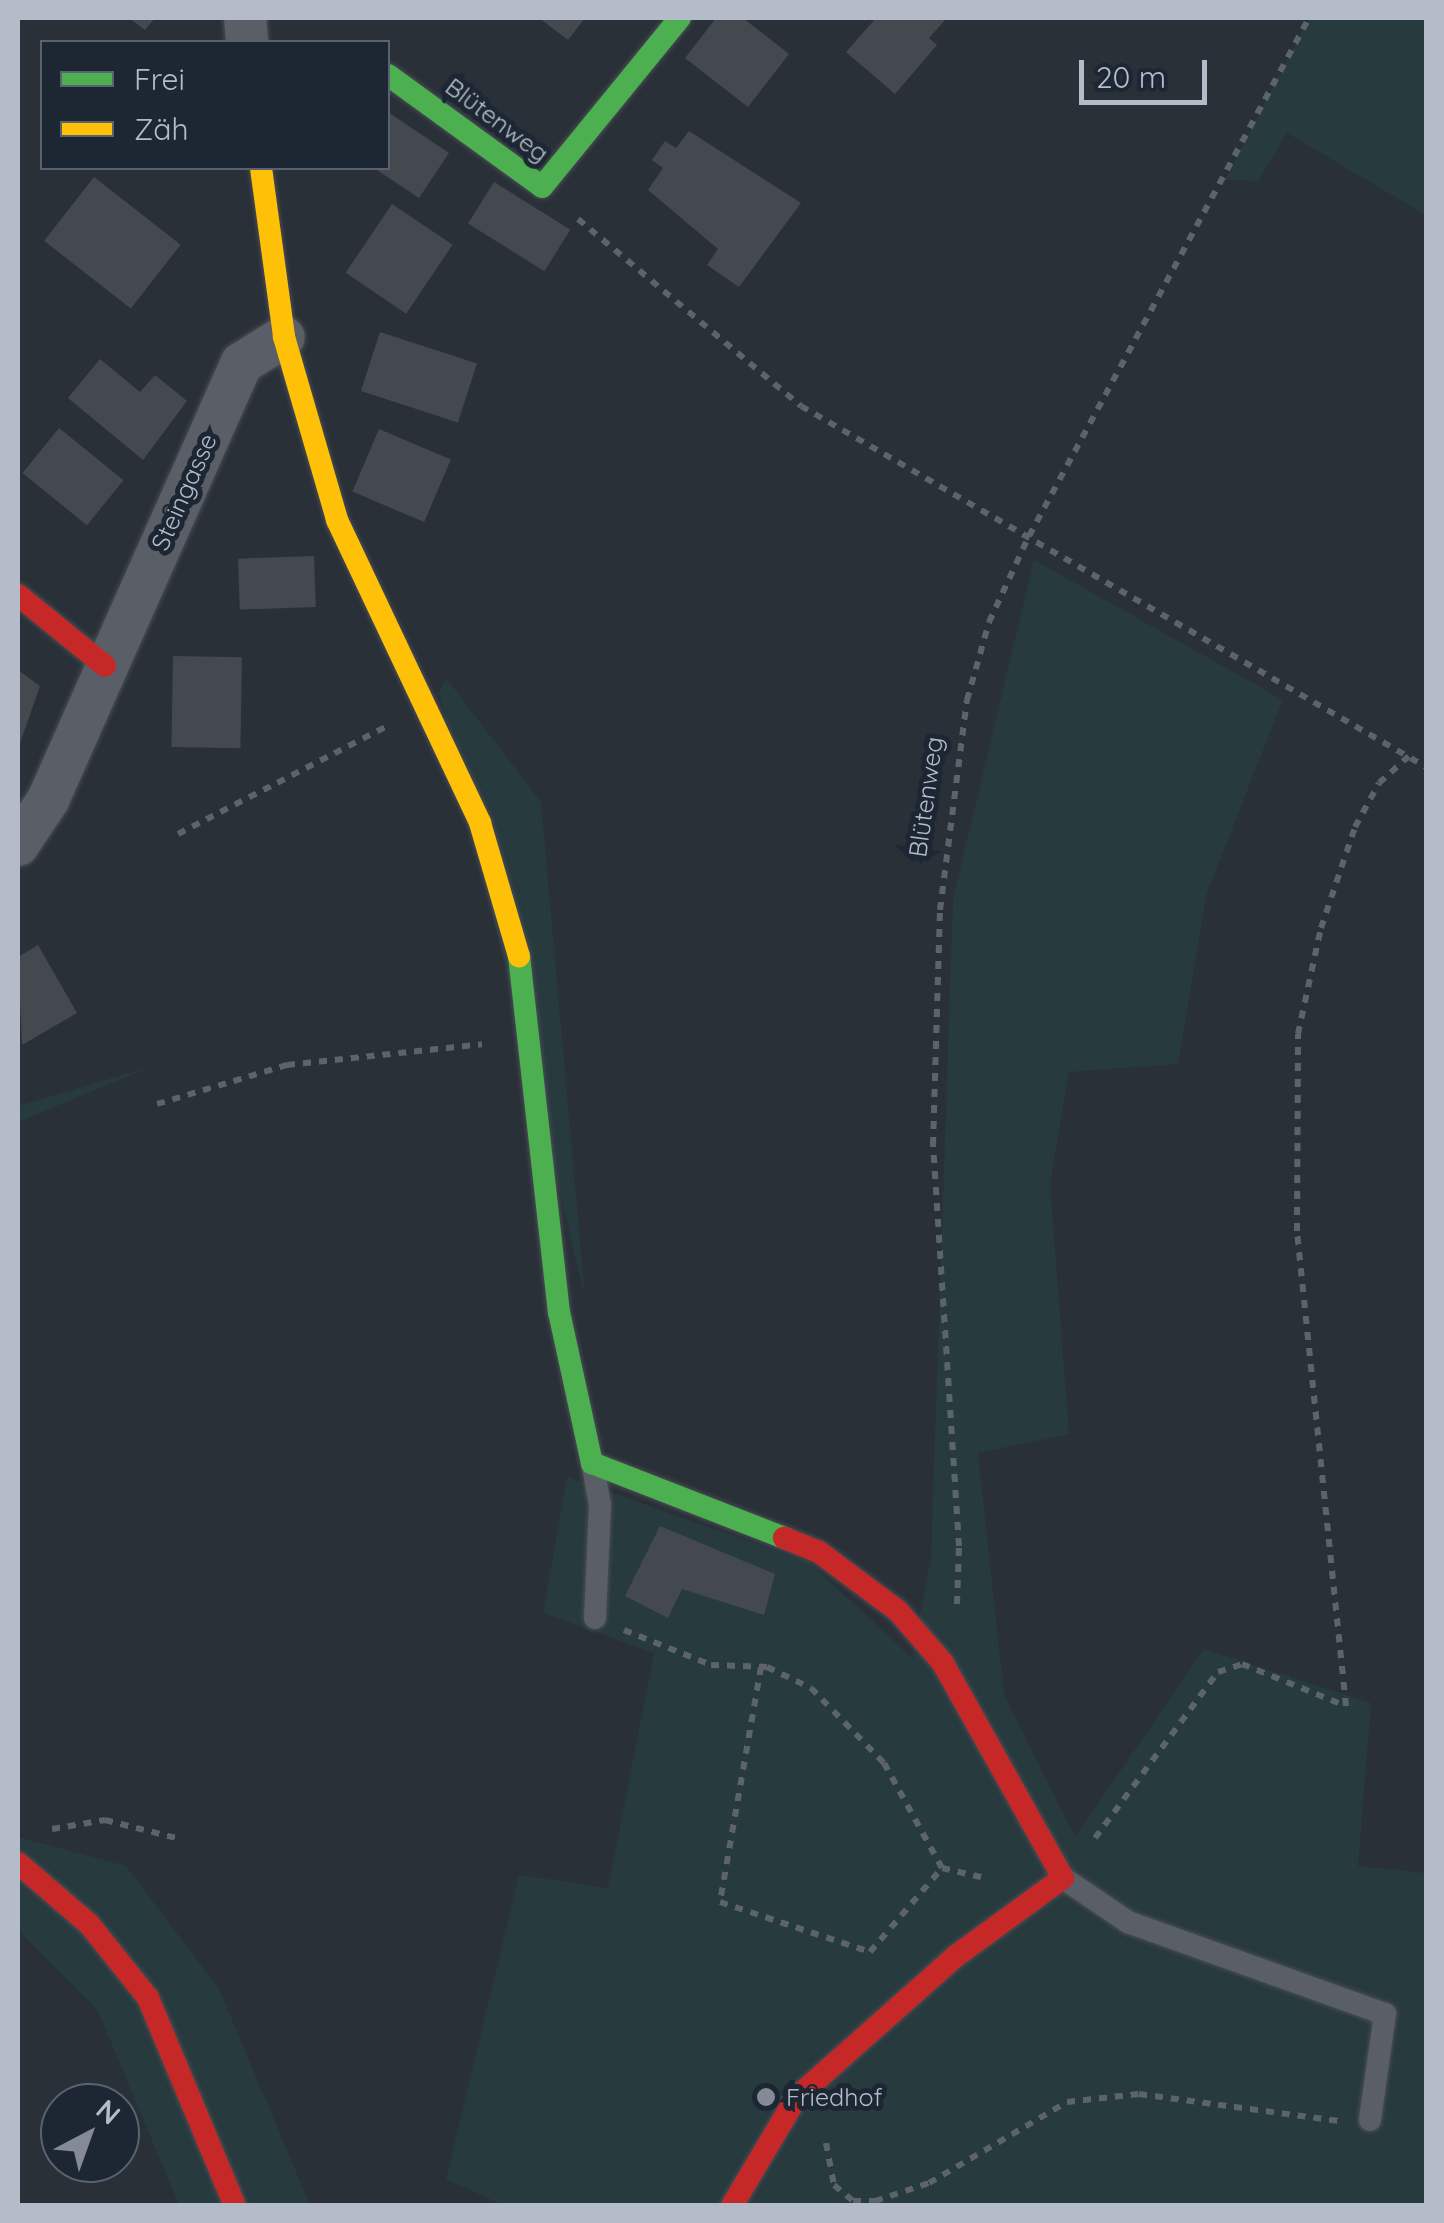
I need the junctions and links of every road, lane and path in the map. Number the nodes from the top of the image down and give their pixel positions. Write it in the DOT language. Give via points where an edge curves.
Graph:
graph roads {
  1 [pos="680,18"];
  2 [pos="1309,18"];
  3 [pos="390,76"];
  4 [pos="260,170"];
  5 [pos="542,188"];
  6 [pos="284,337"];
  7 [pos="1029,536"];
  8 [pos="18,595"];
  9 [pos="106,666"];
  10 [pos="424,708"];
  11 [pos="1409,756"];
  12 [pos="1426,768"];
  13 [pos="178,834"];
  14 [pos="18,845"];
  15 [pos="528,1042"];
  16 [pos="157,1104"];
  17 [pos="592,1463"];
  18 [pos="595,1618"];
  19 [pos="661,1646"];
  20 [pos="943,1663"];
  21 [pos="761,1667"];
  22 [pos="34,1834"];
  23 [pos="176,1838"];
  24 [pos="18,1863"];
  25 [pos="942,1868"];
  26 [pos="1063,1878"];
  27 [pos="1038,1896"];
  28 [pos="1370,2120"];
  29 [pos="826,2142"];
  30 [pos="235,2206"];
  31 [pos="732,2206"];
  1 -- 5 [label="street, Blütenweg"];
  2 -- 7 [label="path, Blütenweg"];
  3 -- 5 [label="street, Blütenweg"];
  4 -- 6 [label="street"];
  5 -- 7 [label="path" via="801,406"];
  6 -- 9 [label="street, Steingasse" via="242,363"];
  6 -- 10 [label="street" via="337,520"];
  7 -- 11 [label="path"];
  7 -- 20 [label="path, Blütenweg" via="989,622 967,700 940,910 933,1145 959,1546 956,1627"];
  8 -- 9 [label="street"];
  9 -- 14 [label="street, Steingasse" via="48,800"];
  10 -- 13 [label="path"];
  10 -- 15 [label="street" via="480,823 518,947"];
  11 -- 12 [label="path"];
  11 -- 26 [label="path" via="1379,783 1355,827 1321,928 1298,1034 1297,1231 1346,1706 1242,1664 1218,1672"];
  15 -- 16 [label="path" via="418,1047 287,1065"];
  15 -- 17 [label="street" via="559,1312"];
  17 -- 18 [label="lane" via="600,1504"];
  17 -- 20 [label="street" via="818,1552 898,1611"];
  19 -- 21 [label="path" via="712,1665"];
  20 -- 26 [label="street"];
  21 -- 25 [label="path" via="811,1688 884,1763"];
  21 -- 25 [label="path" via="720,1902 870,1952"];
  22 -- 23 [label="path" via="105,1820"];
  24 -- 30 [label="street" via="89,1924 148,1998"];
  25 -- 27 [label="path"];
  26 -- 27 [label="street"];
  26 -- 28 [label="lane" via="1128,1922 1385,2014"];
  27 -- 31 [label="street" via="956,1956 796,2098"];
  28 -- 29 [label="path" via="1317,2121 1271,2108 1139,2094 1067,2102 929,2183 875,2201 853,2201 834,2185"];
}
